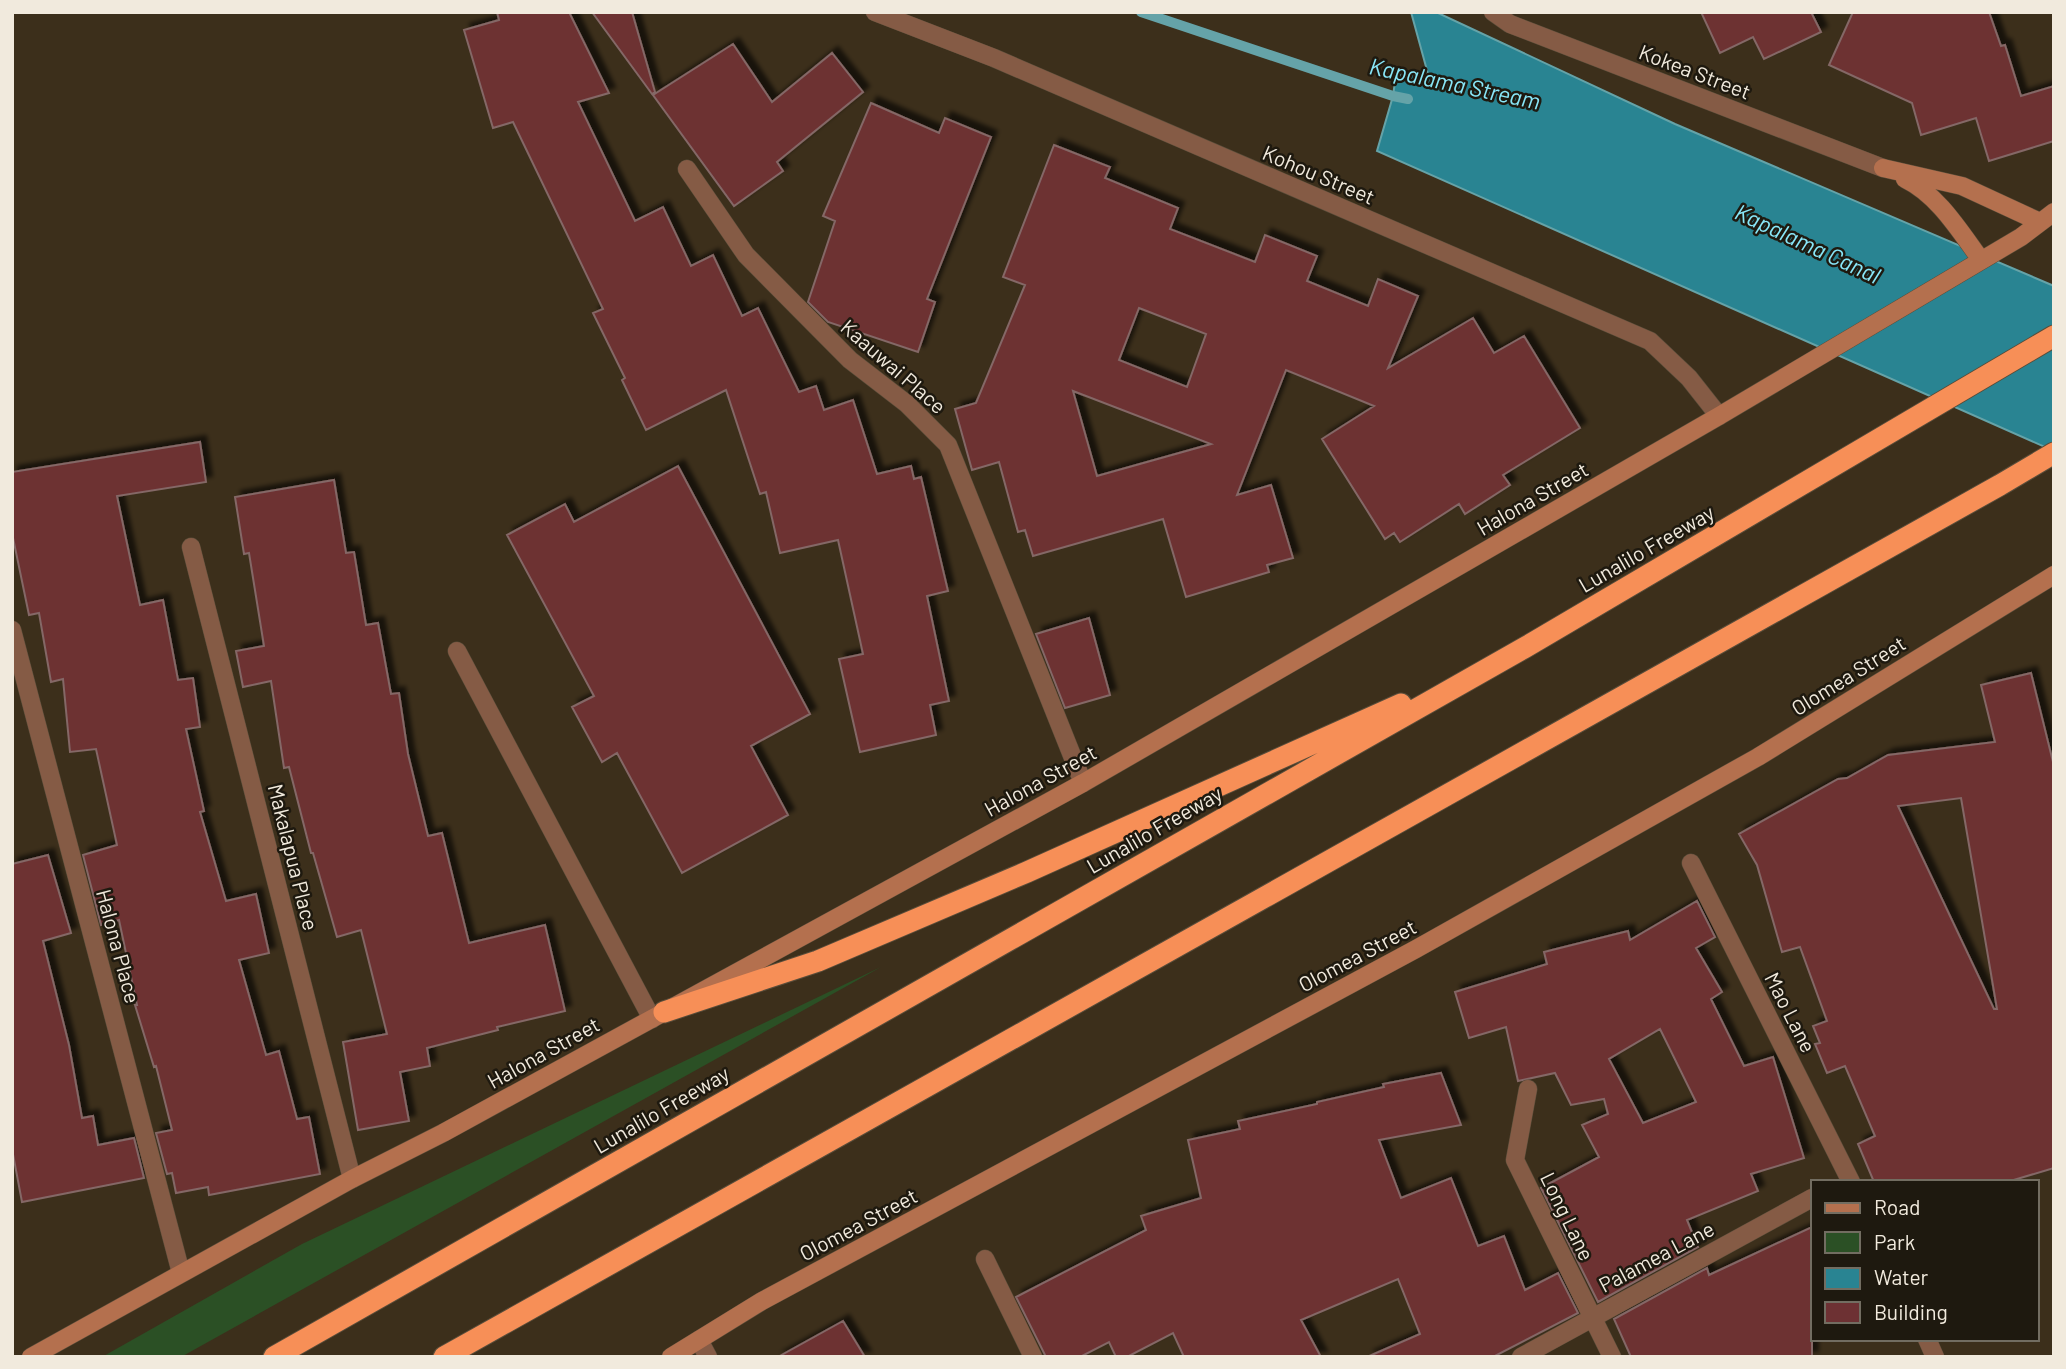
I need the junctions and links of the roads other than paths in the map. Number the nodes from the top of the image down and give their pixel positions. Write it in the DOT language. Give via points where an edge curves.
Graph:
graph roads {
  1 [pos="875,12"];
  2 [pos="1493,12"];
  3 [pos="1883,168"];
  4 [pos="687,169"];
  5 [pos="2047,217"];
  6 [pos="1981,260"];
  7 [pos="2054,335"];
  8 [pos="1719,416"];
  9 [pos="2054,453"];
  10 [pos="191,547"];
  11 [pos="2054,575"];
  12 [pos="12,630"];
  13 [pos="1524,648"];
  14 [pos="457,651"];
  15 [pos="1083,783"];
  16 [pos="1691,863"];
  17 [pos="658,1015"];
  18 [pos="1528,1089"];
  19 [pos="352,1179"];
  20 [pos="1847,1180"];
  21 [pos="1811,1199"];
  22 [pos="985,1259"];
  23 [pos="181,1273"];
  24 [pos="1592,1317"];
  25 [pos="699,1340"];
  26 [pos="1928,1341"];
  27 [pos="31,1357"];
  28 [pos="274,1357"];
  29 [pos="444,1357"];
  30 [pos="671,1357"];
  31 [pos="708,1357"];
  32 [pos="1033,1357"];
  33 [pos="1521,1357"];
  34 [pos="1612,1357"];
  35 [pos="1935,1357"];
  1 -- 8 [label="street, Kohou Street" via="994,58 1650,341 1689,378"];
  2 -- 3 [label="street, Kokea Street" via="1510,24"];
  3 -- 5 [label="main road" via="1962,186"];
  3 -- 6 [label="main road" via="1918,185"];
  4 -- 15 [label="street, Kaauwai Place" via="746,255 850,360 907,404 948,445"];
  5 -- 6 [label="main road, Halona Street"];
  6 -- 8 [label="main road, Halona Street"];
  7 -- 13 [label="highway, Lunalilo Freeway"];
  8 -- 15 [label="main road, Halona Street"];
  9 -- 29 [label="highway"];
  10 -- 19 [label="street, Makalapua Place"];
  11 -- 25 [label="main road, Olomea Street" via="1758,757 1416,949 775,1294"];
  12 -- 23 [label="street, Halona Place"];
  13 -- 17 [label="highway" via="831,955"];
  13 -- 28 [label="highway, Lunalilo Freeway"];
  14 -- 17 [label="street"];
  15 -- 17 [label="main road, Halona Street"];
  16 -- 20 [label="street, Mao Lane"];
  17 -- 19 [label="main road, Halona Street"];
  18 -- 24 [label="street, Long Lane" via="1515,1160"];
  19 -- 23 [label="main road, Halona Street"];
  21 -- 24 [label="street, Palamea Lane"];
  22 -- 32 [label="street"];
  23 -- 27 [label="main road, Halona Street"];
  24 -- 33 [label="street, Palamea Lane"];
  24 -- 34 [label="street, Long Lane"];
  25 -- 30 [label="main road, Olomea Street"];
  25 -- 31 [label="street"];
  26 -- 35 [label="street"];
}
